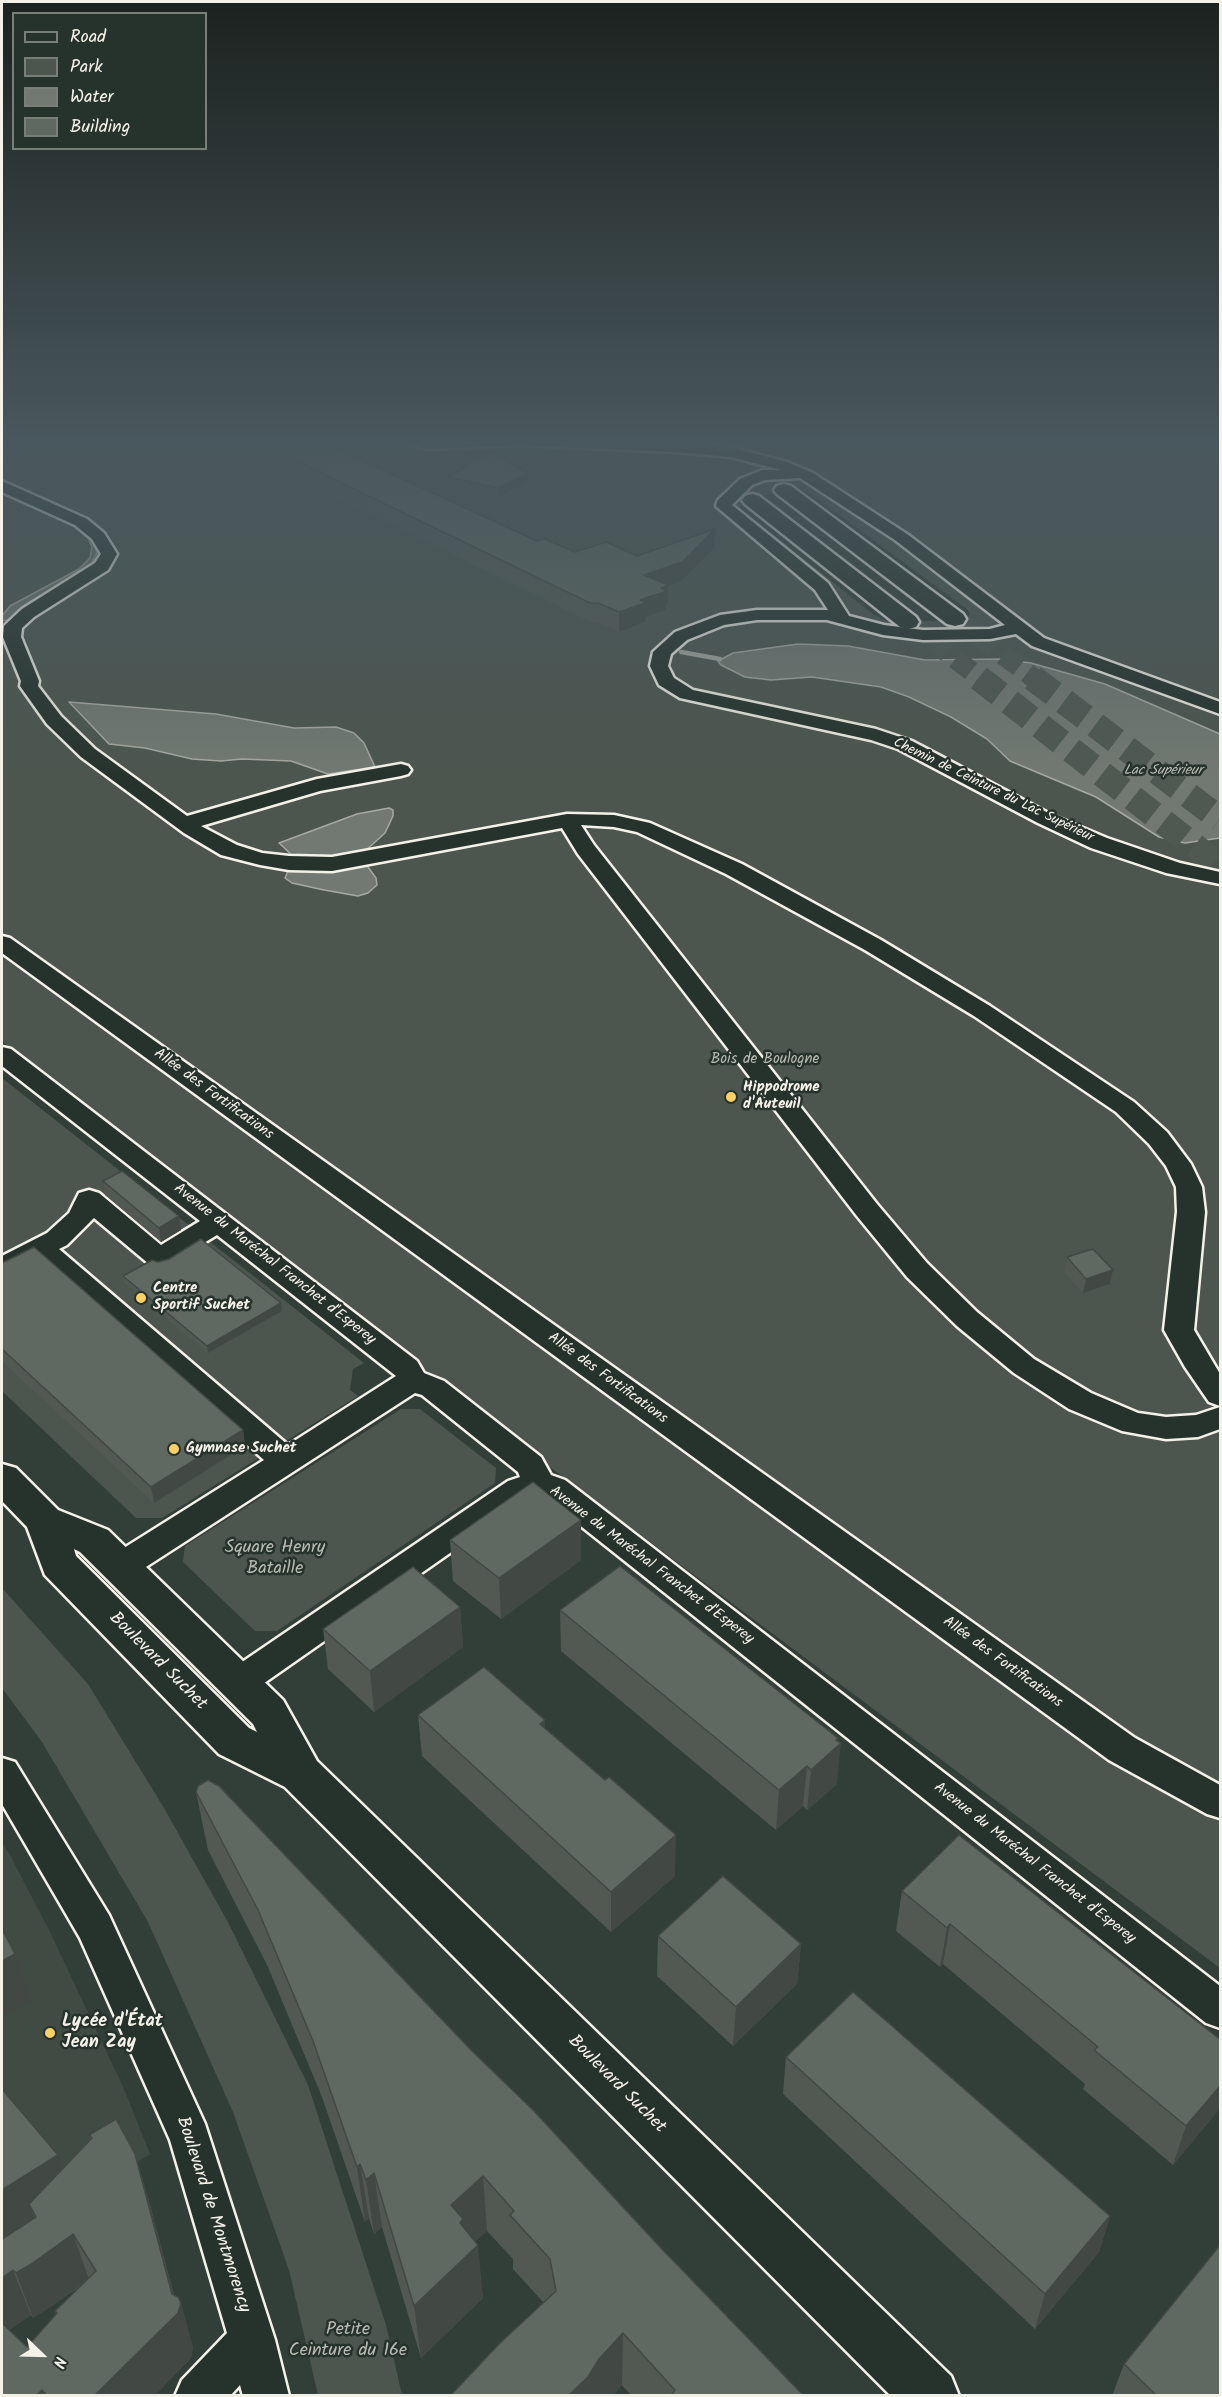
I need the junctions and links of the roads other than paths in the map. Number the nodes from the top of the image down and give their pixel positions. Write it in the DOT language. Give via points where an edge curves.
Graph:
graph roads {
  1 [pos="108,553"];
  2 [pos="779,553"];
  3 [pos="820,553"];
  4 [pos="867,553"];
  5 [pos="921,553"];
  6 [pos="53,574"];
  7 [pos="83,579"];
  8 [pos="842,618"];
  9 [pos="955,619"];
  10 [pos="908,622"];
  11 [pos="1017,628"];
  12 [pos="1221,708"];
  13 [pos="401,770"];
  14 [pos="567,820"];
  15 [pos="184,824"];
  16 [pos="1221,878"];
  17 [pos="2,944"];
  18 [pos="2,1054"];
  19 [pos="219,1222"];
  20 [pos="41,1248"];
  21 [pos="2,1267"];
  22 [pos="413,1380"];
  23 [pos="1221,1395"];
  24 [pos="1221,1419"];
  25 [pos="286,1461"];
  26 [pos="2,1478"];
  27 [pos="538,1483"];
  28 [pos="44,1520"];
  29 [pos="120,1567"];
  30 [pos="238,1683"];
  31 [pos="2,1773"];
  32 [pos="301,1774"];
  33 [pos="1221,1803"];
  34 [pos="1221,2010"];
  35 [pos="252,2340"];
  36 [pos="198,2396"];
  37 [pos="266,2396"];
  38 [pos="931,2396"];
  1 -- 7 [label="street" via="102,566"];
  2 -- 8 [label="street" via="822,587"];
  3 -- 10 [label="main road"];
  4 -- 9 [label="main road"];
  5 -- 11 [label="street"];
  6 -- 7 [label="street"];
  7 -- 15 [label="street" via="13,626 12,637 29,686 54,720 88,753"];
  8 -- 11 [label="street, Chemin de Ceinture du Lac Supérieur" via="884,630 923,635 990,634"];
  8 -- 16 [label="street, Chemin de Ceinture du Lac Supérieur" via="790,613 720,620 672,641 662,652 659,666 666,681 687,694 876,735 1099,843 1174,868"];
  11 -- 12 [label="street" via="1038,642"];
  13 -- 15 [label="street" via="317,785"];
  14 -- 15 [label="street" via="330,864 260,859 229,850"];
  14 -- 23 [label="street" via="614,821 643,827 734,869 873,945 982,1011 1125,1107 1158,1138 1178,1164 1189,1187 1191,1212 1179,1330"];
  14 -- 24 [label="street" via="867,1210 917,1270 967,1319 1024,1366 1080,1401 1133,1423 1166,1428"];
  17 -- 33 [label="street, Allée des Fortifications" via="1122,1749"];
  18 -- 19 [label="street, Avenue du Maréchal Franchet d'Esperey"];
  19 -- 20 [label="street" via="159,1258 89,1199 71,1228"];
  19 -- 22 [label="street, Avenue du Maréchal Franchet d'Esperey" via="407,1368"];
  20 -- 21 [label="street"];
  20 -- 25 [label="street"];
  22 -- 25 [label="street"];
  22 -- 27 [label="street, Avenue du Maréchal Franchet d'Esperey" via="433,1388 530,1465"];
  25 -- 29 [label="street"];
  26 -- 28 [label="main road, Boulevard Suchet"];
  27 -- 30 [label="street" via="519,1489"];
  27 -- 34 [label="street, Avenue du Maréchal Franchet d'Esperey" via="554,1488"];
  28 -- 29 [label="main road, Boulevard Suchet" via="94,1541"];
  28 -- 32 [label="main road, Boulevard Suchet" via="59,1564 234,1741"];
  29 -- 30 [label="main road, Boulevard Suchet"];
  30 -- 32 [label="main road, Boulevard Suchet" via="268,1712"];
  31 -- 35 [label="street, Boulevard de Montmorency" via="94,1927 190,2138"];
  32 -- 38 [label="main road, Boulevard Suchet"];
  35 -- 36 [label="street"];
  35 -- 37 [label="street, Boulevard de Montmorency"];
}
